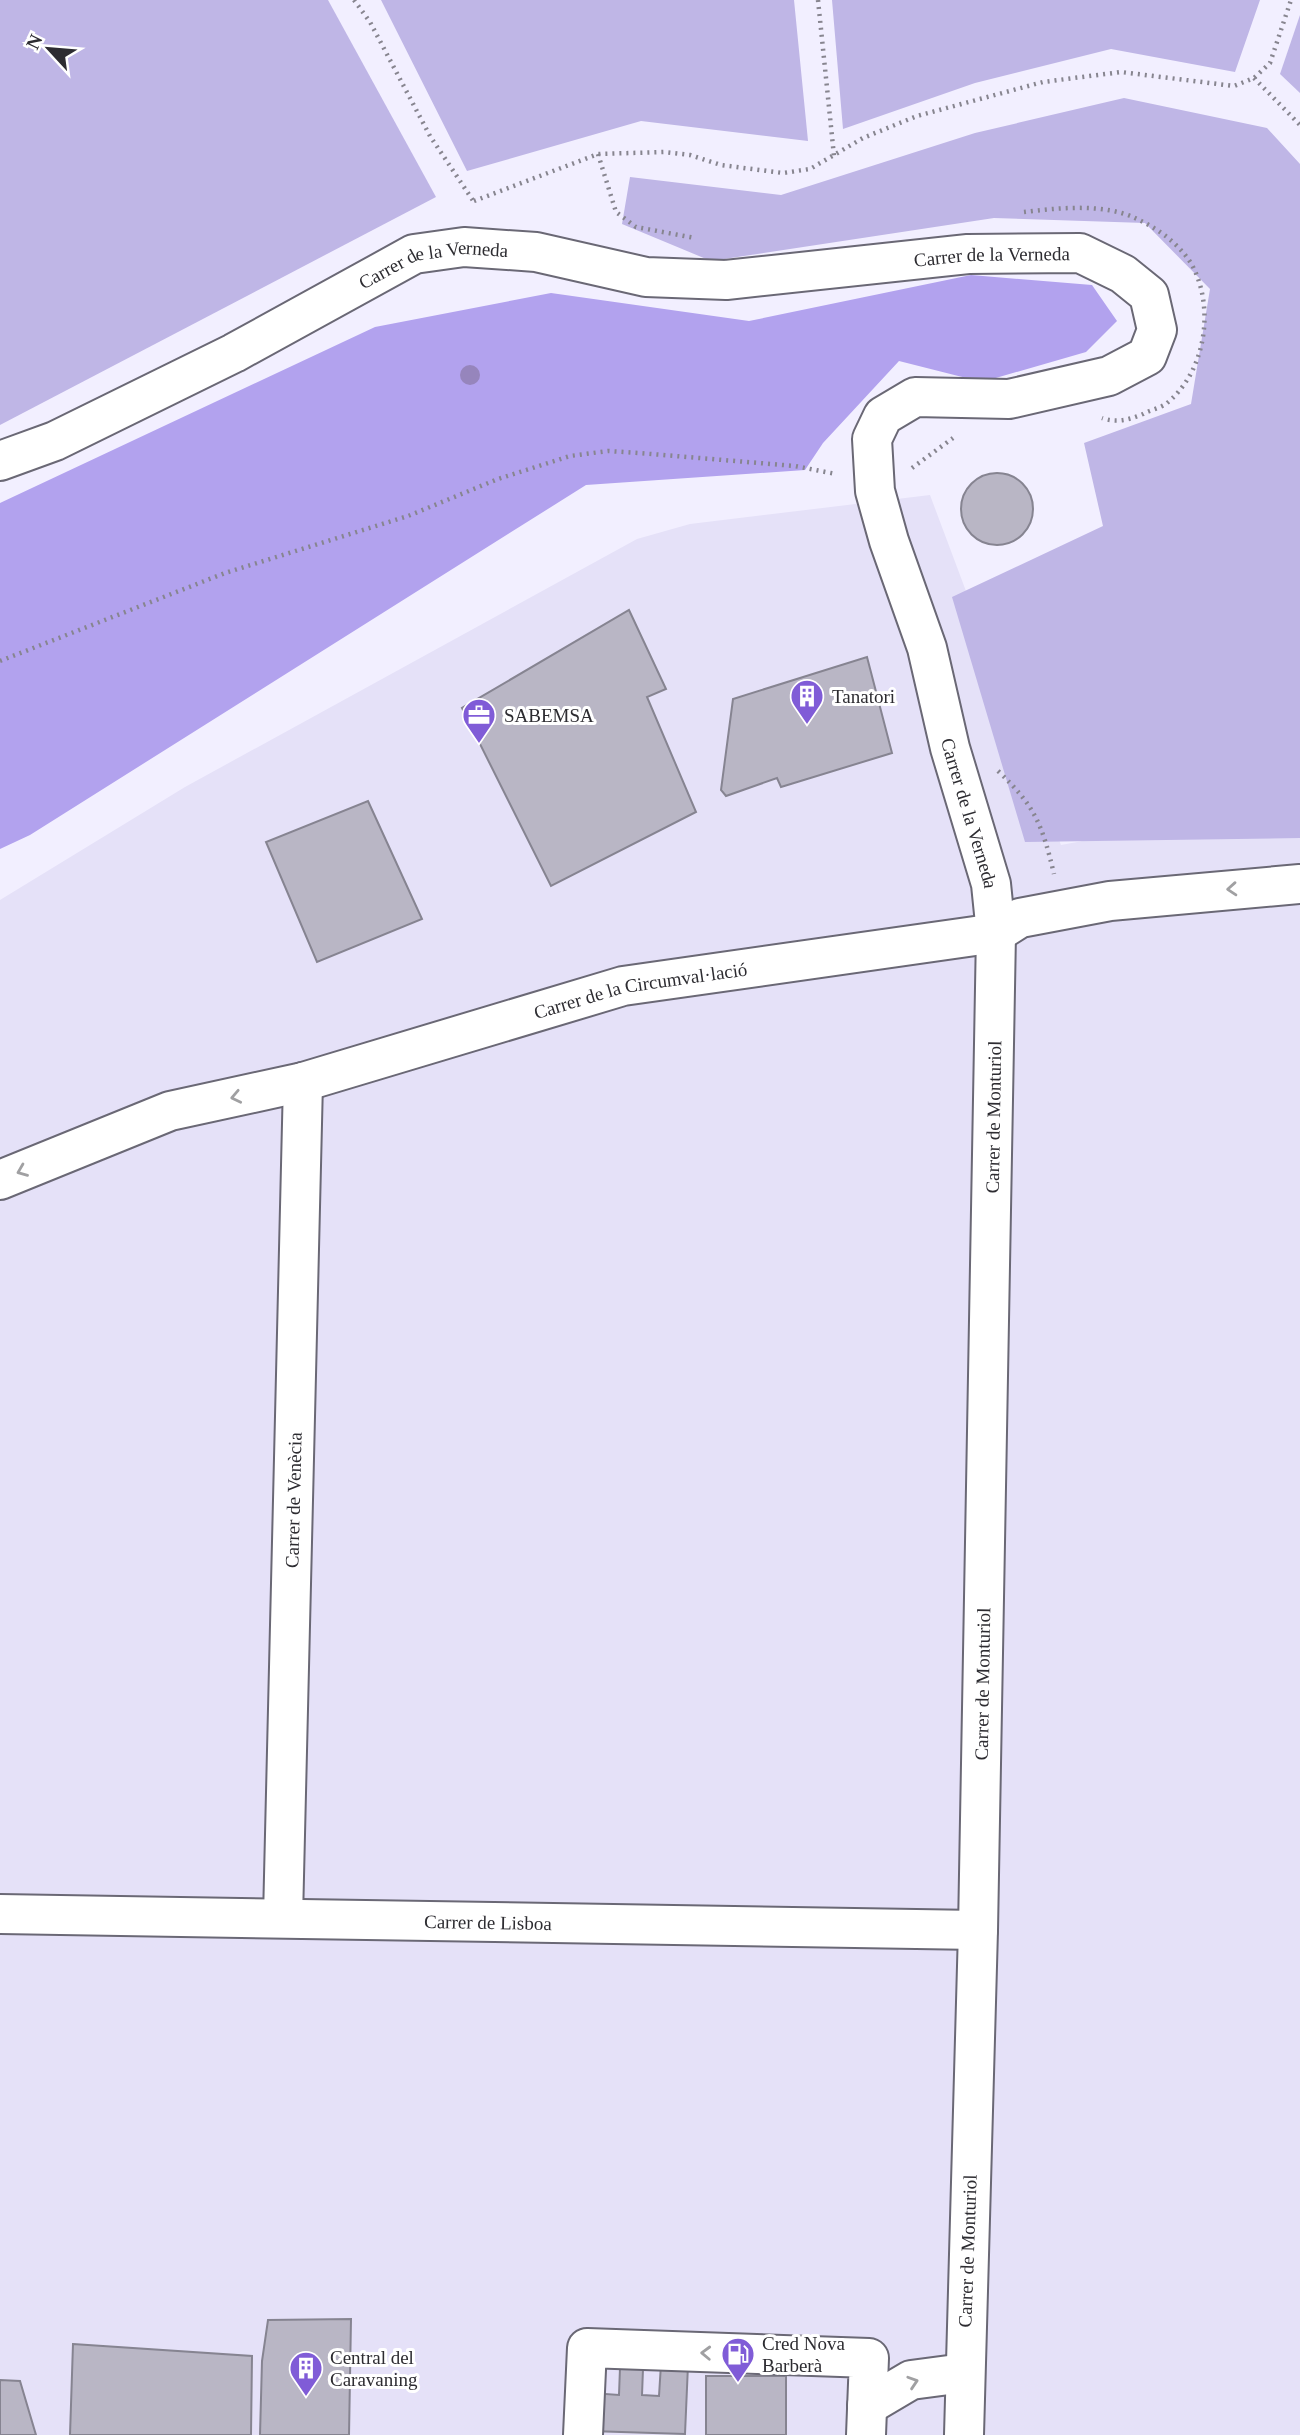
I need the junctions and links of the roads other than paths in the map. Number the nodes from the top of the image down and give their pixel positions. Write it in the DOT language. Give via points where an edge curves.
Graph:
graph roads {
  1 [pos="0,461"];
  2 [pos="1300,884"];
  3 [pos="996,933"];
  4 [pos="303,1082"];
  5 [pos="0,1180"];
  6 [pos="0,1913"];
  7 [pos="283,1918"];
  8 [pos="978,1930"];
  9 [pos="964,2373"];
  10 [pos="866,2420"];
  11 [pos="583,2435"];
  12 [pos="964,2435"];
  1 -- 3 [label="street, Carrer de la Verneda" via="55,441 211,365 414,254 464,247 536,252 646,277 726,280 968,254 1080,253 1123,274 1149,295 1157,330 1147,356 1109,376 1009,399 915,397 883,416 872,439 875,491 927,648 950,748 991,884"];
  2 -- 3 [label="street, Carrer de la Circumval·lació, one-way" via="1110,901 1020,918"];
  3 -- 4 [label="street, Carrer de la Circumval·lació" via="623,986"];
  3 -- 8 [label="street, Carrer de Monturiol"];
  4 -- 5 [label="street, Carrer de la Circumval·lació, one-way" via="170,1111"];
  4 -- 7 [label="street, Carrer de Venècia"];
  6 -- 7 [label="street, Carrer de Lisboa"];
  7 -- 8 [label="street, Carrer de Lisboa"];
  8 -- 9 [label="street, Carrer de Monturiol"];
  10 -- 9 [label="street, one-way" via="911,2380"];
  9 -- 12 [label="street, Carrer de Monturiol"];
  10 -- 11 [label="street, one-way" via="869,2358 587,2348"];
}
